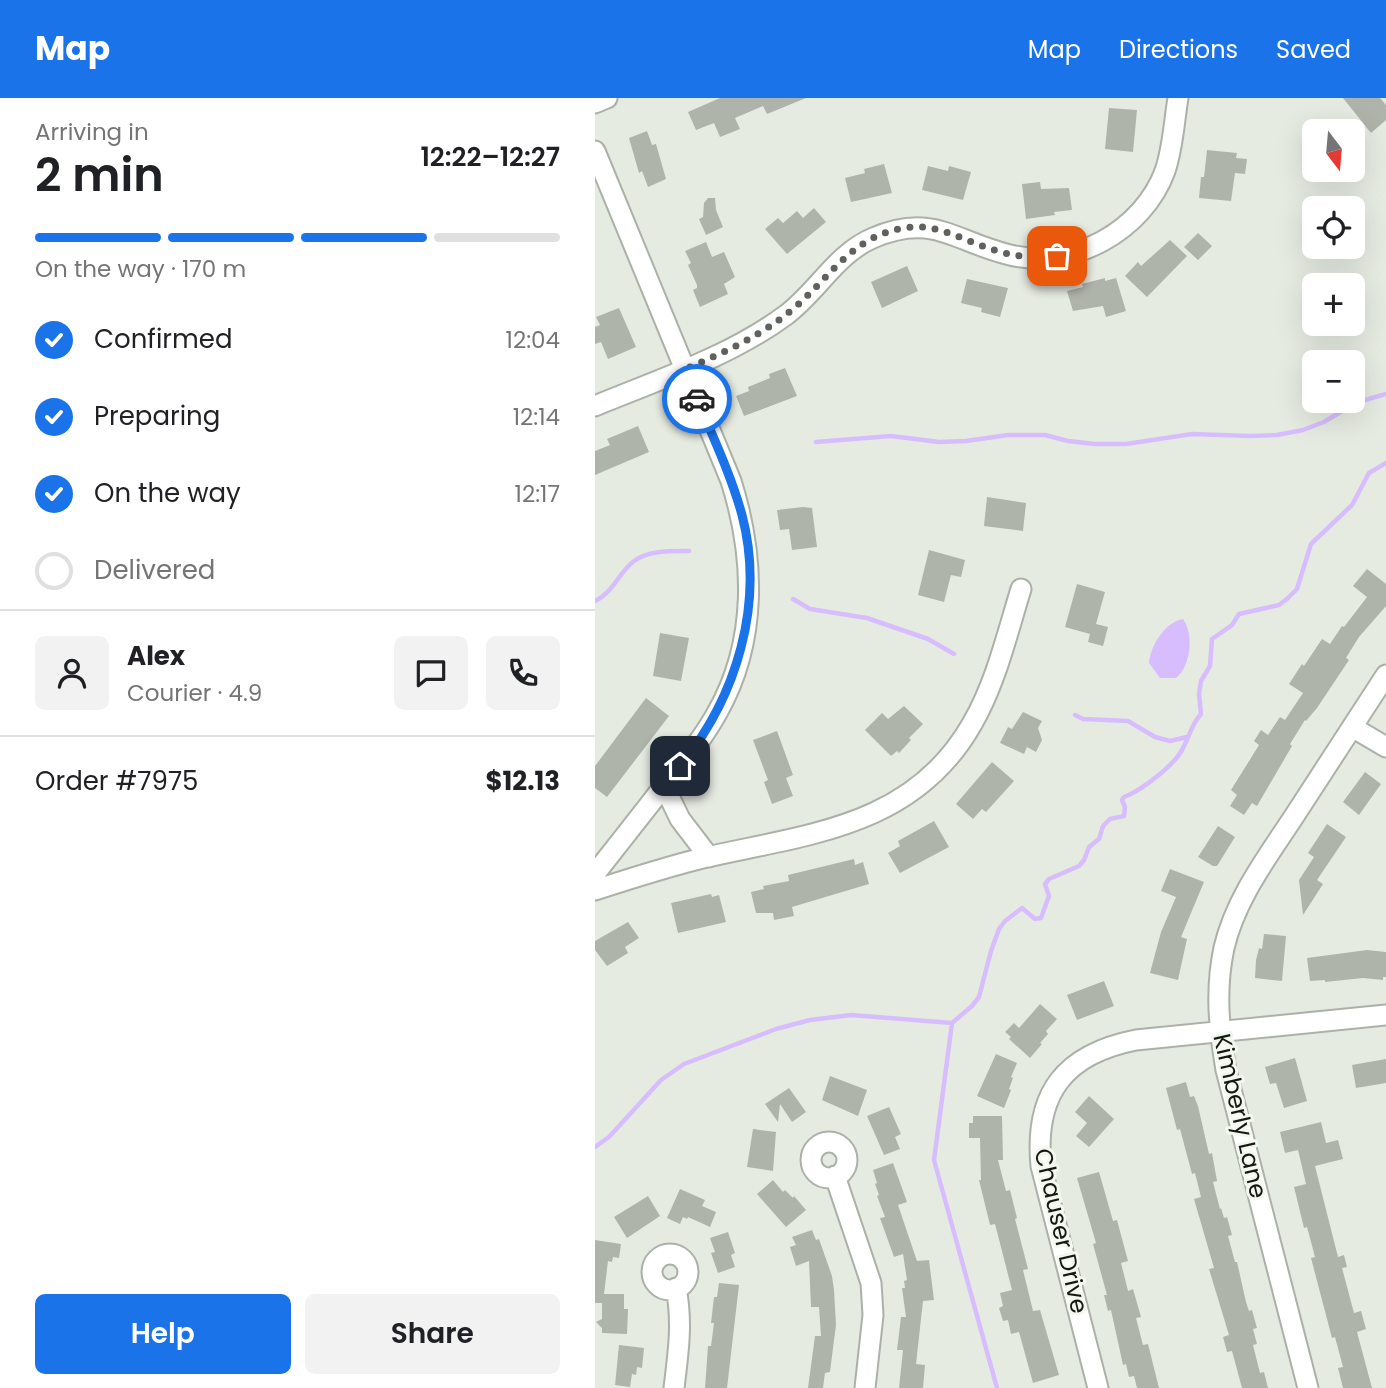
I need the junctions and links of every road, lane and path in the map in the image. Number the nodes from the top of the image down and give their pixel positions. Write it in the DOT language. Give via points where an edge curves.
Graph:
graph roads {
  1 [pos="607,98"];
  2 [pos="1178,98"];
  3 [pos="595,103"];
  4 [pos="595,151"];
  5 [pos="685,369"];
  6 [pos="595,406"];
  7 [pos="1021,589"];
  8 [pos="1386,675"];
  9 [pos="1352,727"];
  10 [pos="1386,747"];
  11 [pos="664,786"];
  12 [pos="709,857"];
  13 [pos="595,874"];
  14 [pos="595,890"];
  15 [pos="1386,1015"];
  16 [pos="1219,1031"];
  17 [pos="835,1176"];
  18 [pos="676,1288"];
  19 [pos="674,1388"];
  20 [pos="865,1388"];
  21 [pos="1098,1388"];
  22 [pos="1308,1388"];
  1 -- 3 [label="street"];
  2 -- 5 [label="street" via="1170,153 1159,183 1136,215 1102,242 1081,251 1035,258 1012,256 926,227 889,232 852,250 796,306 759,334"];
  4 -- 5 [label="street"];
  5 -- 6 [label="street"];
  5 -- 11 [label="street" via="742,516 750,581 744,636 733,678 696,747"];
  7 -- 12 [label="street" via="972,725 930,777 904,798 845,826"];
  8 -- 9 [label="street, Kimberly Lane"];
  9 -- 10 [label="street"];
  9 -- 16 [label="street, Kimberly Lane" via="1242,899 1224,948 1217,1000"];
  11 -- 12 [label="street" via="680,819"];
  11 -- 13 [label="street"];
  12 -- 14 [label="street"];
  15 -- 16 [label="street, Chauser Drive"];
  16 -- 21 [label="street, Chauser Drive" via="1136,1040 1097,1050 1061,1079 1043,1112 1041,1167"];
  16 -- 22 [label="street, Kimberly Lane"];
  17 -- 20 [label="street" via="871,1283 873,1315"];
  18 -- 19 [label="street" via="681,1312"];
}
